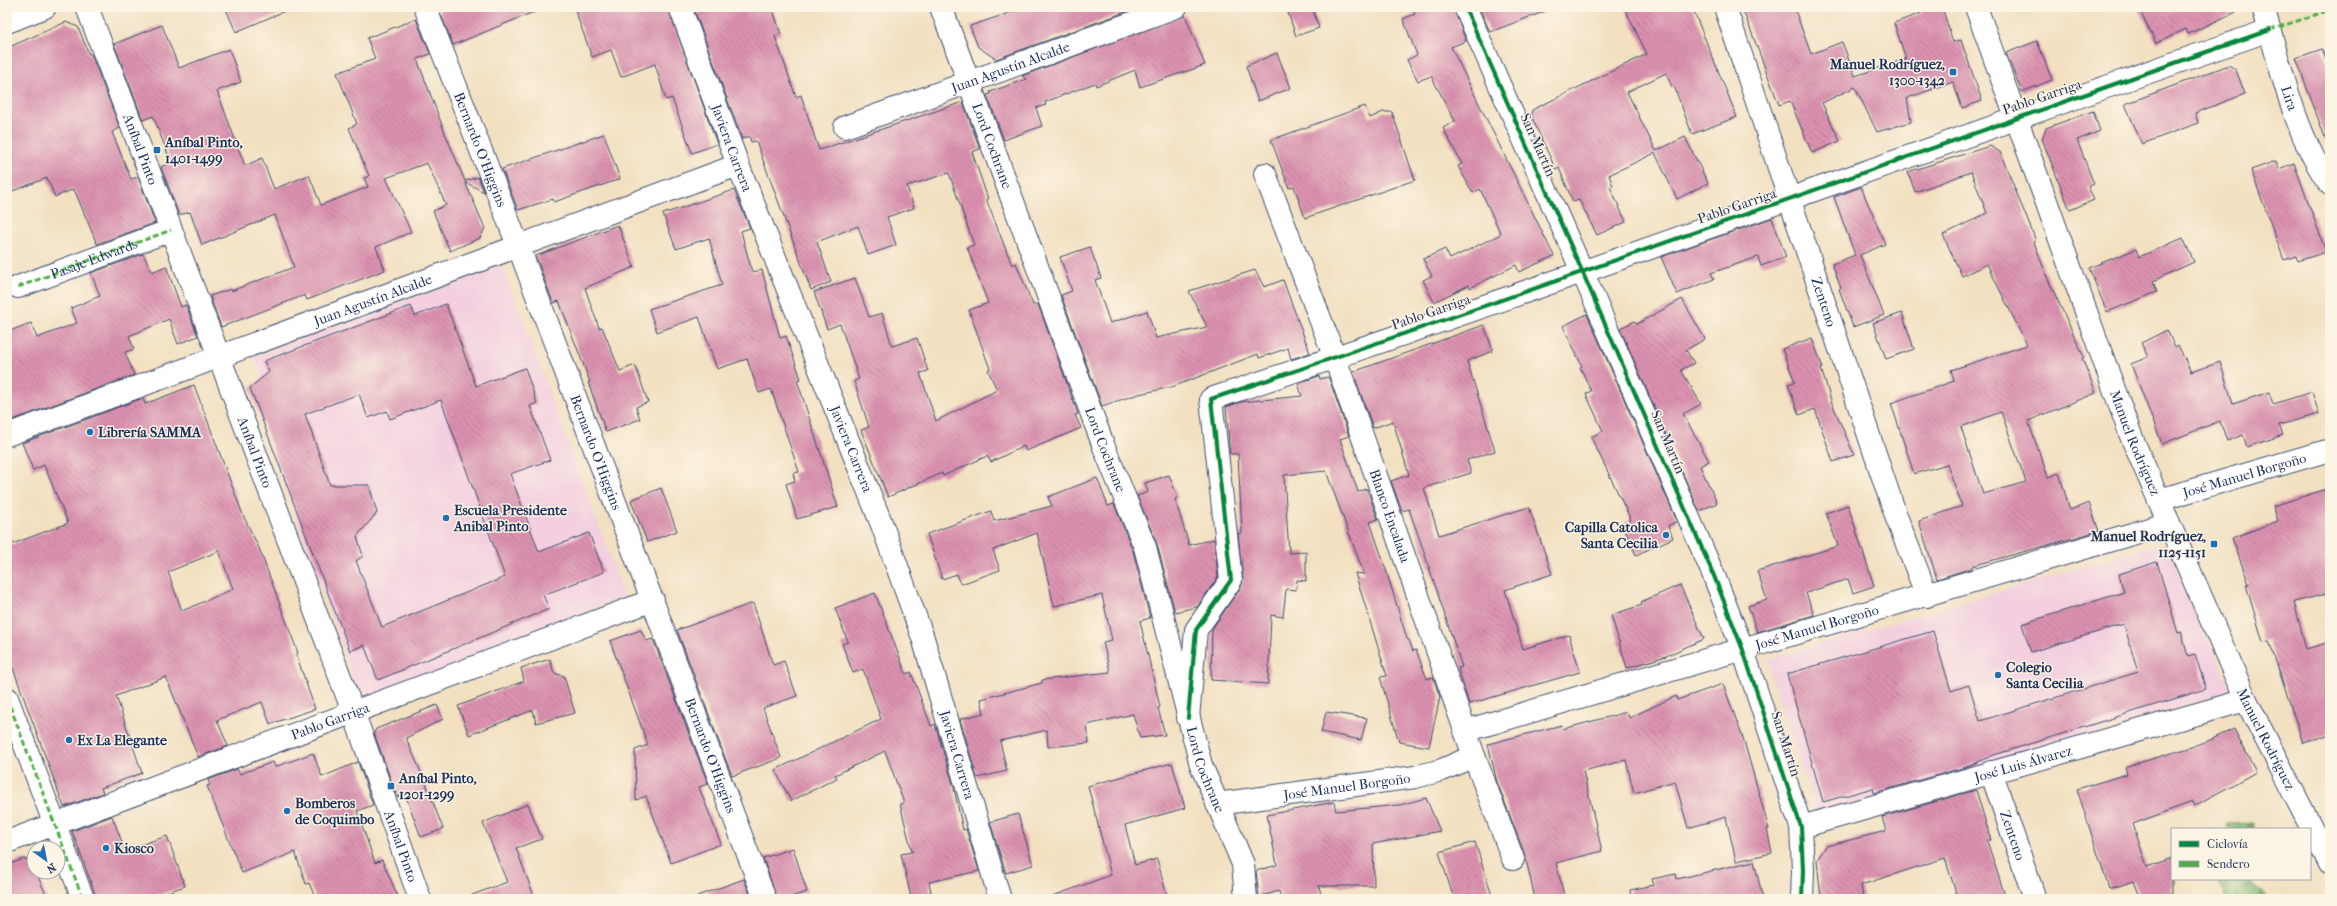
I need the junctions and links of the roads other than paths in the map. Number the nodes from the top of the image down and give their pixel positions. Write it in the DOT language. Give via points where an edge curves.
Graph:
graph roads {
  1 [pos="45,7"];
  2 [pos="86,7"];
  3 [pos="425,7"];
  4 [pos="680,7"];
  5 [pos="941,7"];
  6 [pos="1176,7"];
  7 [pos="1465,7"];
  8 [pos="1725,7"];
  9 [pos="1976,7"];
  10 [pos="2263,7"];
  11 [pos="7,22"];
  12 [pos="2270,30"];
  13 [pos="967,82"];
  14 [pos="2015,118"];
  15 [pos="845,127"];
  16 [pos="738,165"];
  17 [pos="1265,174"];
  18 [pos="2330,184"];
  19 [pos="1790,199"];
  20 [pos="171,230"];
  21 [pos="519,248"];
  22 [pos="1582,270"];
  23 [pos="18,287"];
  24 [pos="219,357"];
  25 [pos="1335,358"];
  26 [pos="7,435"];
  27 [pos="2330,450"];
  28 [pos="2159,500"];
  29 [pos="2169,523"];
  30 [pos="1927,596"];
  31 [pos="653,600"];
  32 [pos="1743,650"];
  33 [pos="7,698"];
  34 [pos="2246,700"];
  35 [pos="354,714"];
  36 [pos="1188,718"];
  37 [pos="1465,731"];
  38 [pos="1474,756"];
  39 [pos="1991,772"];
  40 [pos="1217,804"];
  41 [pos="55,825"];
  42 [pos="1801,827"];
  43 [pos="7,842"];
  44 [pos="1513,859"];
  45 [pos="2330,864"];
  46 [pos="83,899"];
  47 [pos="420,899"];
  48 [pos="765,899"];
  49 [pos="1000,899"];
  50 [pos="1246,899"];
  51 [pos="1802,899"];
  52 [pos="2035,899"];
  1 -- 11 [label="street"];
  2 -- 20 [label="street, Aníbal Pinto"];
  3 -- 21 [label="street, Bernardo O'Higgins"];
  4 -- 16 [label="street, Javiera Carrera"];
  5 -- 13 [label="street, Lord Cochrane"];
  6 -- 13 [label="street, Juan Agustín Alcalde"];
  7 -- 22 [label="street, San Martín"];
  8 -- 19 [label="street, Zenteno"];
  9 -- 14 [label="street, Manuel Rodríguez"];
  10 -- 12 [label="street, Lira"];
  12 -- 14 [label="street, Pablo Garriga"];
  12 -- 18 [label="street, Lira" via="2303,134 2319,169"];
  13 -- 15 [label="street, Juan Agustín Alcalde"];
  13 -- 36 [label="street, Lord Cochrane" via="1104,447 1145,547"];
  14 -- 19 [label="street, Pablo Garriga"];
  14 -- 28 [label="street, Manuel Rodríguez" via="2131,436"];
  16 -- 21 [label="street, Juan Agustín Alcalde"];
  16 -- 49 [label="street, Javiera Carrera" via="882,525 923,638"];
  17 -- 25 [label="street, Blanco Encalada"];
  19 -- 22 [label="street, Pablo Garriga"];
  19 -- 30 [label="street, Zenteno" via="1896,516"];
  20 -- 23 [label="street, Pasaje Edwards"];
  20 -- 24 [label="street, Aníbal Pinto"];
  21 -- 24 [label="street, Juan Agustín Alcalde"];
  21 -- 31 [label="street, Bernardo O'Higgins"];
  22 -- 25 [label="street, Pablo Garriga"];
  22 -- 32 [label="street, San Martín" via="1714,576"];
  24 -- 26 [label="street, Juan Agustín Alcalde"];
  24 -- 35 [label="street, Aníbal Pinto"];
  25 -- 36 [label="street, Pablo Garriga" via="1211,399 1231,580 1196,630"];
  25 -- 37 [label="street, Blanco Encalada"];
  27 -- 28 [label="street, José Manuel Borgoño"];
  28 -- 29 [label="street, Manuel Rodríguez"];
  29 -- 30 [label="street, José Manuel Borgoño"];
  29 -- 34 [label="street, Manuel Rodríguez"];
  30 -- 32 [label="street, José Manuel Borgoño"];
  31 -- 35 [label="street, Pablo Garriga"];
  31 -- 48 [label="street, Bernardo O'Higgins"];
  32 -- 37 [label="street, José Manuel Borgoño"];
  32 -- 42 [label="street, San Martín"];
  33 -- 41 [label="street"];
  34 -- 39 [label="street, José Luis Álvarez"];
  34 -- 45 [label="street, Manuel Rodríguez"];
  35 -- 41 [label="street, Pablo Garriga"];
  35 -- 47 [label="street, Aníbal Pinto"];
  36 -- 40 [label="street, Lord Cochrane" via="1201,765"];
  37 -- 38 [label="street, Blanco Encalada"];
  38 -- 40 [label="street, José Manuel Borgoño" via="1442,770 1415,777"];
  38 -- 44 [label="street, Blanco Encalada"];
  39 -- 42 [label="street, José Luis Álvarez"];
  39 -- 52 [label="street, Zenteno"];
  40 -- 50 [label="street, Lord Cochrane" via="1243,864"];
  41 -- 43 [label="street, Pablo Garriga"];
  41 -- 46 [label="street"];
  42 -- 51 [label="street, San Martín" via="1804,870"];
}
